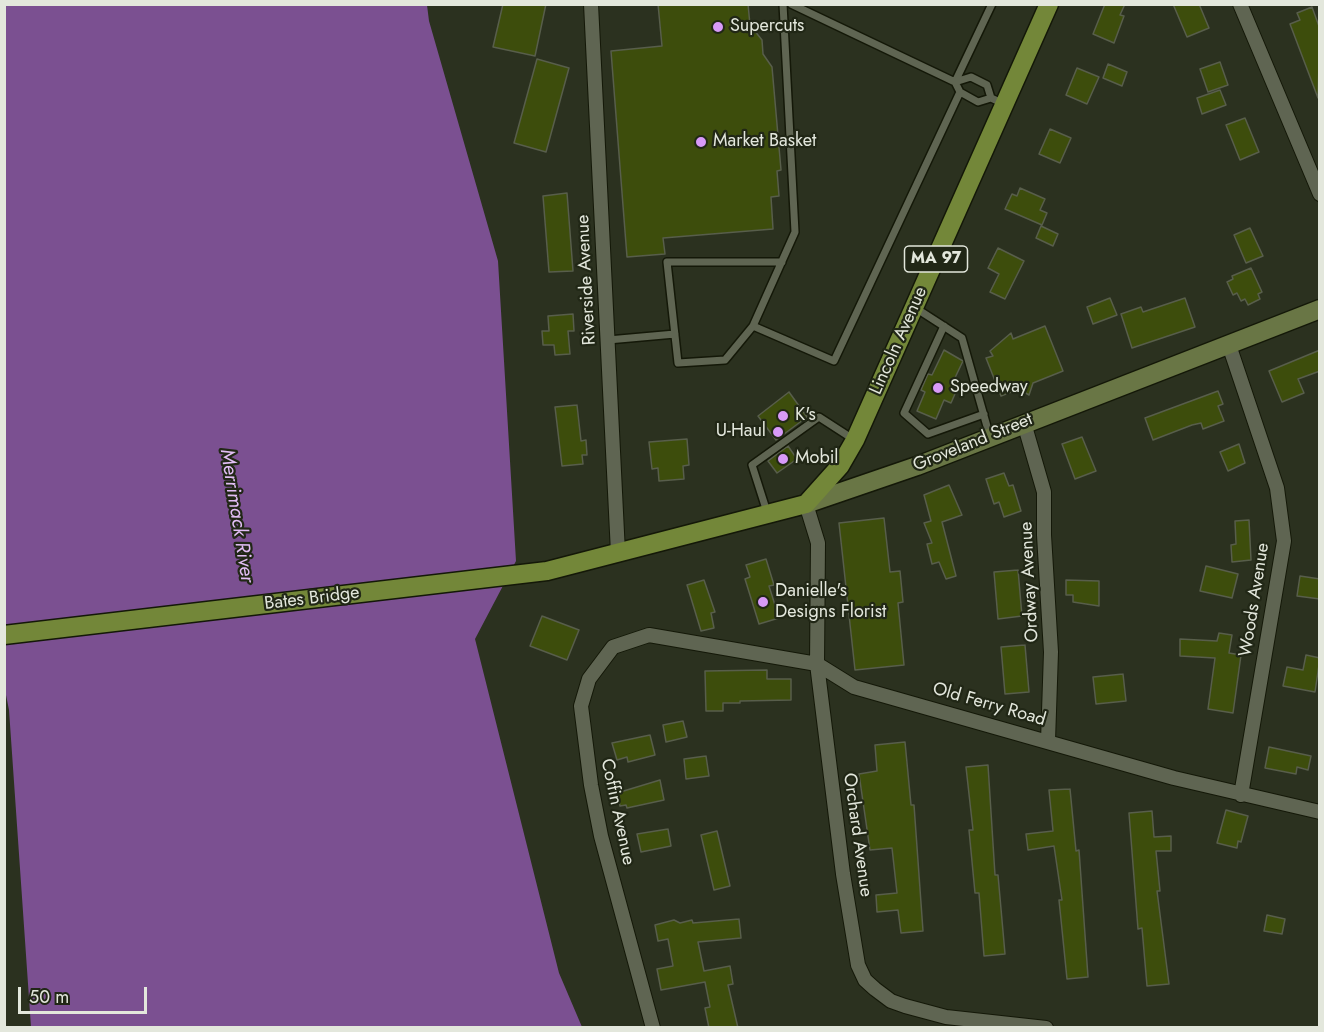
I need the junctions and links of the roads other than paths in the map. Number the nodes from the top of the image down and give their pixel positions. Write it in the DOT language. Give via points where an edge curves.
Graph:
graph roads {
  1 [pos="591,4"];
  2 [pos="783,4"];
  3 [pos="791,4"];
  4 [pos="819,4"];
  5 [pos="992,4"];
  6 [pos="1049,4"];
  7 [pos="1240,4"];
  8 [pos="815,14"];
  9 [pos="956,82"];
  10 [pos="960,92"];
  11 [pos="998,101"];
  12 [pos="1320,194"];
  13 [pos="782,262"];
  14 [pos="914,307"];
  15 [pos="1320,309"];
  16 [pos="753,326"];
  17 [pos="944,326"];
  18 [pos="675,334"];
  19 [pos="608,340"];
  20 [pos="1229,345"];
  21 [pos="984,414"];
  22 [pos="1024,423"];
  23 [pos="990,436"];
  24 [pos="855,440"];
  25 [pos="806,504"];
  26 [pos="767,514"];
  27 [pos="618,554"];
  28 [pos="650,634"];
  29 [pos="4,635"];
  30 [pos="817,664"];
  31 [pos="1048,741"];
  32 [pos="1240,795"];
  33 [pos="1320,812"];
  34 [pos="1004,1025"];
  35 [pos="653,1028"];
  36 [pos="1047,1028"];
  1 -- 19 [label="street, Riverside Avenue"];
  2 -- 13 [label="lane" via="795,232"];
  3 -- 8 [label="lane"];
  4 -- 8 [label="lane"];
  5 -- 9 [label="lane"];
  6 -- 11 [label="main road, Lincoln Avenue / MA 97"];
  7 -- 12 [label="street"];
  8 -- 9 [label="lane"];
  9 -- 10 [label="lane"];
  9 -- 11 [label="lane" via="971,77 987,84"];
  10 -- 11 [label="lane" via="978,102"];
  10 -- 16 [label="lane" via="834,361"];
  11 -- 14 [label="main road, Lincoln Avenue / MA 97"];
  13 -- 16 [label="lane"];
  13 -- 18 [label="lane" via="667,262"];
  14 -- 17 [label="lane"];
  14 -- 24 [label="main road, Lincoln Avenue / MA 97"];
  15 -- 20 [label="main road, Groveland Street"];
  16 -- 18 [label="lane" via="726,360 678,363"];
  17 -- 21 [label="lane" via="962,338"];
  17 -- 21 [label="lane" via="903,413 928,434"];
  18 -- 19 [label="lane"];
  19 -- 27 [label="street, Riverside Avenue"];
  20 -- 22 [label="main road, Groveland Street"];
  20 -- 32 [label="street, Woods Avenue" via="1274,479 1284,542"];
  21 -- 23 [label="lane"];
  22 -- 23 [label="main road, Groveland Street"];
  22 -- 31 [label="street, Ordway Avenue" via="1044,492 1052,652"];
  23 -- 25 [label="main road, Groveland Street"];
  24 -- 25 [label="main road, Lincoln Avenue / MA 97" via="840,466"];
  24 -- 26 [label="lane" via="819,417 752,465"];
  25 -- 26 [label="main road, Groveland Street"];
  25 -- 30 [label="street, Orchard Avenue" via="818,543"];
  26 -- 27 [label="main road, Groveland Street"];
  27 -- 29 [label="main road, Bates Bridge" via="547,571"];
  28 -- 30 [label="street, Old Ferry Road"];
  28 -- 35 [label="street, Coffin Avenue" via="613,647 589,679 581,706 589,775 602,836"];
  30 -- 31 [label="street, Old Ferry Road" via="854,687"];
  30 -- 34 [label="street, Orchard Avenue" via="853,939 866,980 882,995 905,1006 946,1017"];
  31 -- 32 [label="street, Old Ferry Road"];
  32 -- 33 [label="street, Old Ferry Road"];
  34 -- 36 [label="street, Orchard Avenue"];
}
